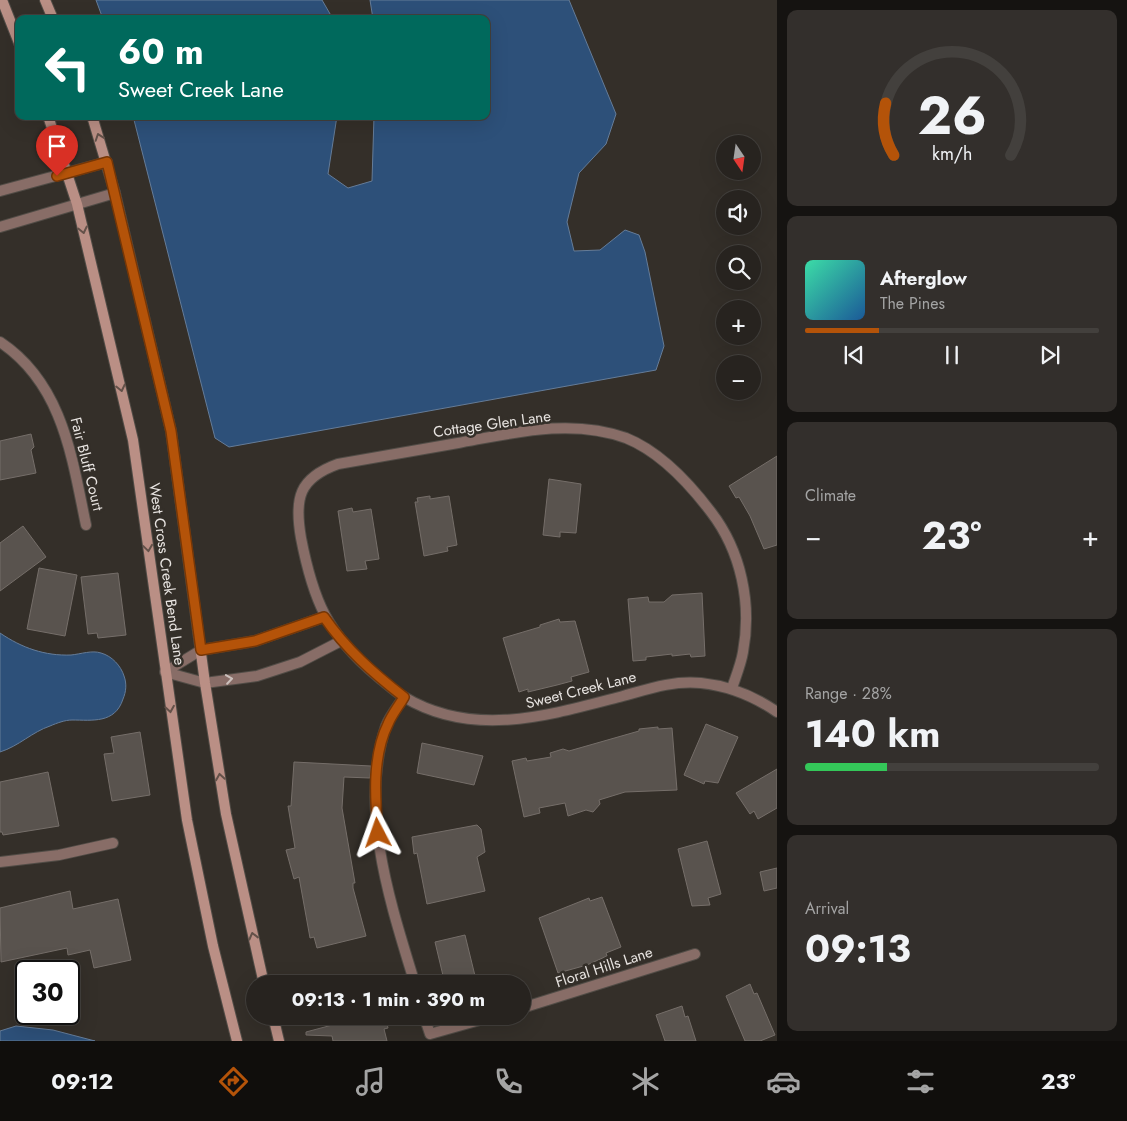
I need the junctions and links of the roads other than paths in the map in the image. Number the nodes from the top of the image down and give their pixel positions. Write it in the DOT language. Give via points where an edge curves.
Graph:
graph roads {
  1 [pos="2,0"];
  2 [pos="45,0"];
  3 [pos="51,15"];
  4 [pos="15,33"];
  5 [pos="49,120"];
  6 [pos="93,120"];
  7 [pos="107,162"];
  8 [pos="67,173"];
  9 [pos="0,191"];
  10 [pos="115,193"];
  11 [pos="76,204"];
  12 [pos="0,227"];
  13 [pos="0,342"];
  14 [pos="308,481"];
  15 [pos="86,525"];
  16 [pos="324,617"];
  17 [pos="341,641"];
  18 [pos="201,650"];
  19 [pos="165,672"];
  20 [pos="205,683"];
  21 [pos="732,688"];
  22 [pos="404,697"];
  23 [pos="777,712"];
  24 [pos="113,843"];
  25 [pos="0,862"];
  26 [pos="695,954"];
  27 [pos="262,975"];
  28 [pos="411,975"];
  29 [pos="531,1005"];
  30 [pos="275,1025"];
  31 [pos="427,1025"];
  32 [pos="462,1025"];
  33 [pos="237,1041"];
  34 [pos="279,1041"];
  1 -- 4 [label="main road"];
  2 -- 3 [label="main road"];
  5 -- 8 [label="main road, West Cross Creek Bend Lane"];
  7 -- 6 [label="main road, West Cross Creek Bend Lane, one-way"];
  7 -- 8 [label="street"];
  7 -- 10 [label="main road, West Cross Creek Bend Lane"];
  8 -- 9 [label="street"];
  8 -- 11 [label="main road, West Cross Creek Bend Lane"];
  10 -- 11 [label="street"];
  10 -- 18 [label="main road, West Cross Creek Bend Lane" via="171,431"];
  11 -- 12 [label="street"];
  11 -- 19 [label="main road, West Cross Creek Bend Lane, one-way" via="133,440"];
  13 -- 15 [label="street, Fair Bluff Court" via="14,351 42,384 59,414"];
  14 -- 16 [label="street, Sweet Creek Lane" via="300,497 298,519 306,565"];
  14 -- 21 [label="street, Cottage Glen Lane" via="320,471 338,464 538,429 582,429 626,438 660,458 692,487 718,521 734,552 744,586 745,620 743,652"];
  16 -- 17 [label="street, Sweet Creek Lane"];
  16 -- 18 [label="street" via="255,641"];
  20 -- 17 [label="street, one-way" via="265,673 300,662"];
  17 -- 22 [label="street, Sweet Creek Lane"];
  18 -- 19 [label="street"];
  18 -- 20 [label="main road, West Cross Creek Bend Lane"];
  19 -- 20 [label="street"];
  19 -- 33 [label="main road, West Cross Creek Bend Lane, one-way" via="187,820"];
  27 -- 20 [label="main road, West Cross Creek Bend Lane, one-way" via="226,814"];
  21 -- 22 [label="street, Sweet Creek Lane" via="699,682 664,685 543,716 503,722 462,719"];
  21 -- 23 [label="street, Sweet Creek Lane"];
  22 -- 28 [label="street" via="387,725 375,792 378,833 394,918"];
  24 -- 25 [label="street" via="59,855"];
  26 -- 29 [label="street, Floral Hills Lane"];
  30 -- 34 [label="main road"];
  31 -- 32 [label="street" via="430,1034"];
}
